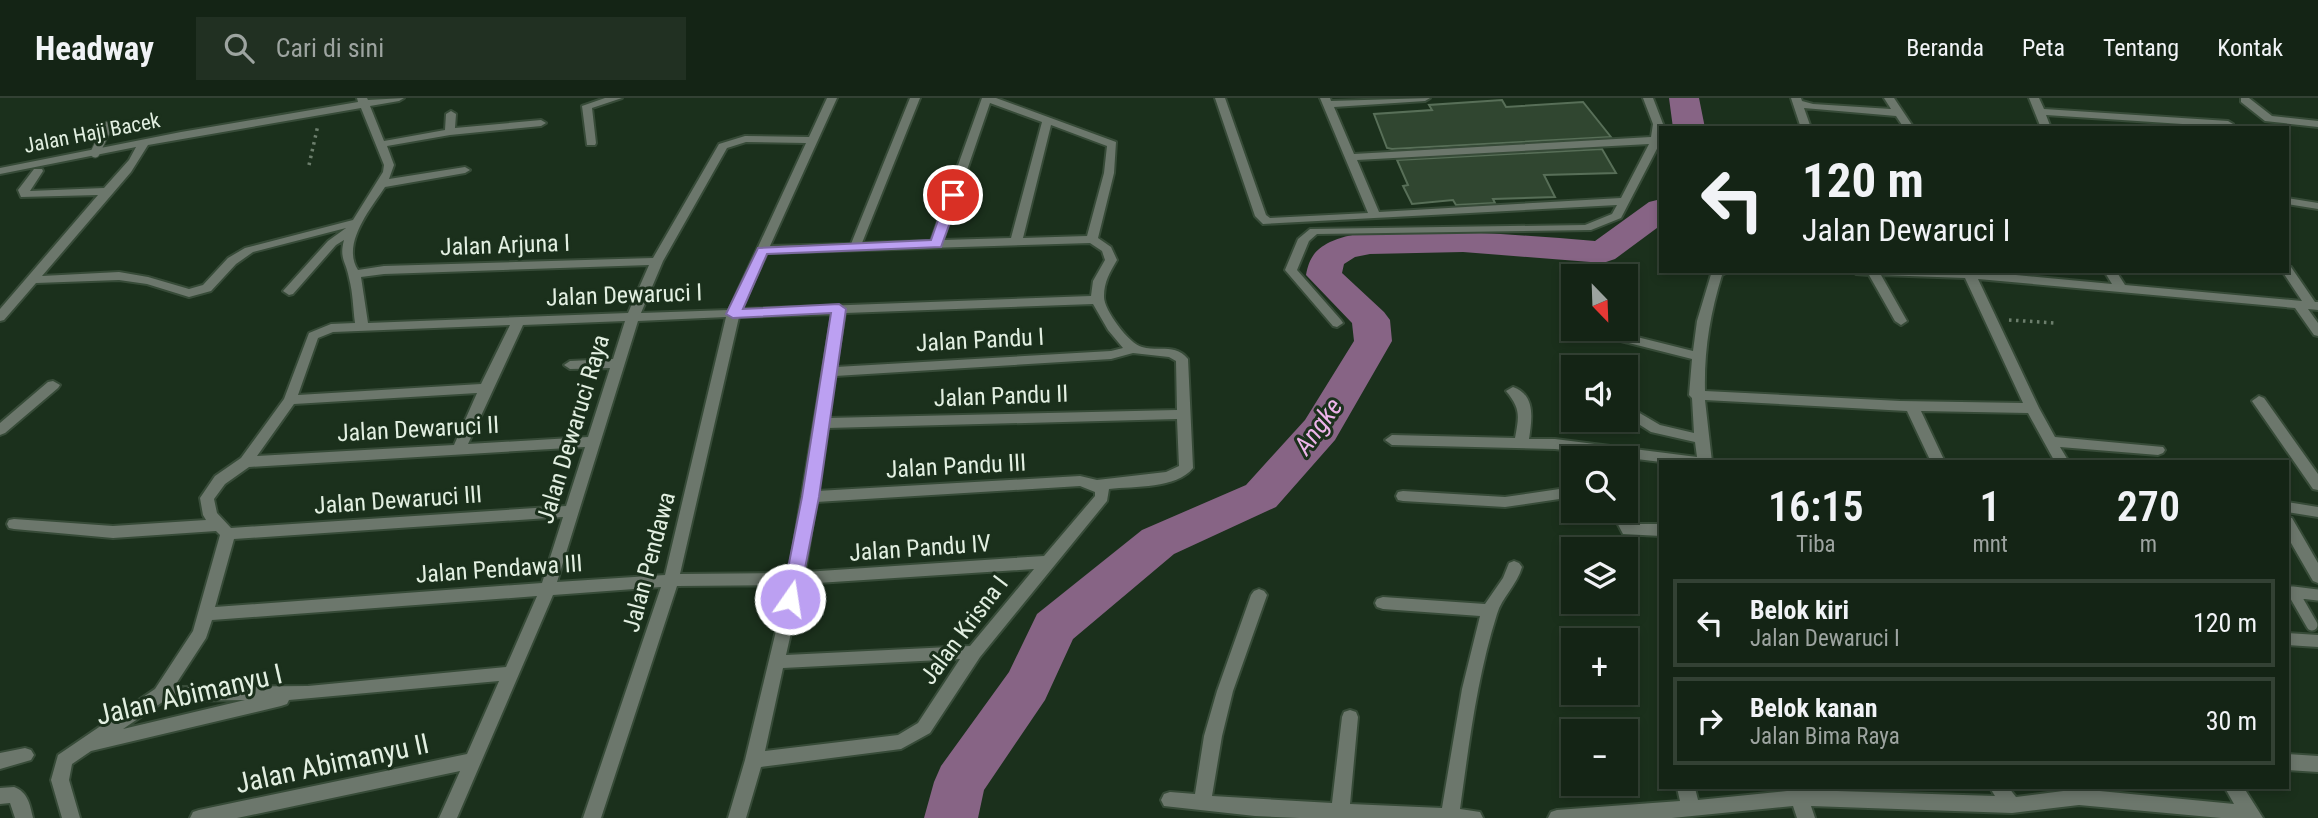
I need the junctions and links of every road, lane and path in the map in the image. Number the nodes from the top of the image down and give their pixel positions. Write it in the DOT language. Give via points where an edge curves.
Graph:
graph roads {
  1 [pos="399,98"];
  2 [pos="617,98"];
  3 [pos="832,98"];
  4 [pos="915,98"];
  5 [pos="987,98"];
  6 [pos="1220,98"];
  7 [pos="1409,98"];
  8 [pos="1425,98"];
  9 [pos="1648,98"];
  10 [pos="1889,98"];
  11 [pos="2034,98"];
  12 [pos="2245,100"];
  13 [pos="363,101"];
  14 [pos="1326,101"];
  15 [pos="1797,101"];
  16 [pos="2042,112"];
  17 [pos="321,113"];
  18 [pos="1899,113"];
  19 [pos="450,114"];
  20 [pos="1047,121"];
  21 [pos="541,122"];
  22 [pos="2228,124"];
  23 [pos="2318,124"];
  24 [pos="108,126"];
  25 [pos="1805,126"];
  26 [pos="1908,126"];
  27 [pos="2046,126"];
  28 [pos="450,132"];
  29 [pos="814,140"];
  30 [pos="1656,140"];
  31 [pos="591,143"];
  32 [pos="143,144"];
  33 [pos="383,144"];
  34 [pos="95,153"];
  35 [pos="1349,157"];
  36 [pos="309,165"];
  37 [pos="465,170"];
  38 [pos="0,171"];
  39 [pos="38,171"];
  40 [pos="380,184"];
  41 [pos="105,191"];
  42 [pos="1623,201"];
  43 [pos="2289,201"];
  44 [pos="2318,206"];
  45 [pos="1375,216"];
  46 [pos="355,225"];
  47 [pos="1092,239"];
  48 [pos="1016,242"];
  49 [pos="936,244"];
  50 [pos="855,247"];
  51 [pos="762,250"];
  52 [pos="657,261"];
  53 [pos="1719,273"];
  54 [pos="1874,273"];
  55 [pos="1969,273"];
  56 [pos="2111,273"];
  57 [pos="2289,273"];
  58 [pos="355,274"];
  59 [pos="30,280"];
  60 [pos="2121,289"];
  61 [pos="289,291"];
  62 [pos="1097,300"];
  63 [pos="2309,305"];
  64 [pos="839,309"];
  65 [pos="1,313"];
  66 [pos="733,314"];
  67 [pos="632,318"];
  68 [pos="1991,319"];
  69 [pos="518,321"];
  70 [pos="1901,321"];
  71 [pos="1337,323"];
  72 [pos="2055,323"];
  73 [pos="362,326"];
  74 [pos="2318,331"];
  75 [pos="1637,341"];
  76 [pos="1134,349"];
  77 [pos="1697,356"];
  78 [pos="618,363"];
  79 [pos="570,365"];
  80 [pos="829,372"];
  81 [pos="53,385"];
  82 [pos="486,388"];
  83 [pos="1513,391"];
  84 [pos="1696,395"];
  85 [pos="290,400"];
  86 [pos="2259,401"];
  87 [pos="1912,406"];
  88 [pos="2032,408"];
  89 [pos="1182,414"];
  90 [pos="1638,418"];
  91 [pos="821,424"];
  92 [pos="0,430"];
  93 [pos="1702,439"];
  94 [pos="1392,440"];
  95 [pos="2050,440"];
  96 [pos="593,442"];
  97 [pos="1521,443"];
  98 [pos="459,449"];
  99 [pos="2158,450"];
  100 [pos="1687,460"];
  101 [pos="1703,460"];
  102 [pos="1937,460"];
  103 [pos="2061,460"];
  104 [pos="246,463"];
  105 [pos="2318,485"];
  106 [pos="1099,488"];
  107 [pos="1561,494"];
  108 [pos="1403,496"];
  109 [pos="810,497"];
  110 [pos="2289,507"];
  111 [pos="571,511"];
  112 [pos="2318,512"];
  113 [pos="1624,523"];
  114 [pos="14,524"];
  115 [pos="2289,526"];
  116 [pos="223,529"];
  117 [pos="1659,530"];
  118 [pos="1046,562"];
  119 [pos="1514,567"];
  120 [pos="2318,577"];
  121 [pos="796,579"];
  122 [pos="671,580"];
  123 [pos="548,588"];
  124 [pos="2290,592"];
  125 [pos="1259,595"];
  126 [pos="2318,595"];
  127 [pos="1383,603"];
  128 [pos="1490,611"];
  129 [pos="205,614"];
  130 [pos="2312,625"];
  131 [pos="2289,639"];
  132 [pos="2318,641"];
  133 [pos="974,652"];
  134 [pos="775,662"];
  135 [pos="512,673"];
  136 [pos="308,693"];
  137 [pos="161,694"];
  138 [pos="1350,717"];
  139 [pos="82,746"];
  140 [pos="25,755"];
  141 [pos="475,760"];
  142 [pos="754,760"];
  143 [pos="0,761"];
  144 [pos="2289,762"];
  145 [pos="2318,764"];
  146 [pos="1686,789"];
  147 [pos="2000,789"];
  148 [pos="2236,789"];
  149 [pos="2075,792"];
  150 [pos="1797,793"];
  151 [pos="0,796"];
  152 [pos="1170,800"];
  153 [pos="1202,803"];
  154 [pos="2012,805"];
  155 [pos="1691,809"];
  156 [pos="1340,811"];
  157 [pos="1450,817"];
  158 [pos="1610,817"];
  159 [pos="2253,817"];
  160 [pos="24,818"];
  161 [pos="71,818"];
  162 [pos="199,818"];
  163 [pos="448,818"];
  164 [pos="592,818"];
  165 [pos="737,818"];
  166 [pos="1474,818"];
  167 [pos="1557,818"];
  168 [pos="1807,818"];
  1 -- 13 [label="street, Jalan Haji Bacek"];
  2 -- 31 [label="street" via="587,107"];
  3 -- 29 [label="street, Jalan Pendawa"];
  4 -- 50 [label="street"];
  5 -- 20 [label="street"];
  5 -- 49 [label="street"];
  6 -- 45 [label="street" via="1263,220"];
  7 -- 8 [label="street"];
  7 -- 14 [label="street"];
  9 -- 30 [label="street" via="1658,124"];
  10 -- 18 [label="street"];
  11 -- 16 [label="street"];
  12 -- 23 [label="street" via="2269,119"];
  13 -- 17 [label="street, Jalan Haji Bacek"];
  13 -- 33 [label="street"];
  14 -- 35 [label="street"];
  15 -- 18 [label="street" via="1813,107"];
  15 -- 25 [label="street"];
  16 -- 22 [label="street"];
  16 -- 27 [label="street"];
  17 -- 32 [label="street, Jalan Haji Bacek"];
  17 -- 36 [label="path"];
  18 -- 26 [label="street"];
  19 -- 28 [label="street"];
  20 -- 47 [label="street" via="1112,144"];
  20 -- 48 [label="street"];
  21 -- 28 [label="street"];
  24 -- 34 [label="lane"];
  28 -- 33 [label="street"];
  29 -- 51 [label="street, Jalan Pendawa"];
  29 -- 52 [label="street, Jalan Dewaruci Raya" via="744,139 723,146"];
  30 -- 35 [label="street"];
  30 -- 42 [label="street"];
  32 -- 34 [label="street, Jalan Haji Bacek"];
  32 -- 41 [label="street"];
  33 -- 40 [label="street" via="389,165"];
  34 -- 38 [label="street, Jalan Haji Bacek"];
  35 -- 45 [label="street"];
  37 -- 40 [label="street"];
  39 -- 41 [label="street" via="25,195"];
  40 -- 46 [label="street"];
  41 -- 59 [label="street"];
  42 -- 45 [label="street"];
  42 -- 71 [label="street" via="1617,216 1587,228 1314,231 1304,239 1291,270"];
  43 -- 44 [label="street"];
  46 -- 58 [label="street" via="346,251"];
  46 -- 59 [label="street" via="249,250 207,288 189,293 119,276"];
  46 -- 61 [label="street" via="332,243"];
  47 -- 48 [label="street"];
  47 -- 62 [label="street" via="1107,249 1111,260 1099,281"];
  48 -- 49 [label="street"];
  49 -- 50 [label="street"];
  50 -- 51 [label="street"];
  51 -- 66 [label="street, Jalan Pendawa"];
  52 -- 58 [label="street, Jalan Arjuna I"];
  52 -- 67 [label="street, Jalan Dewaruci Raya"];
  53 -- 77 [label="street"];
  54 -- 70 [label="street"];
  55 -- 60 [label="street"];
  55 -- 68 [label="street"];
  56 -- 60 [label="street"];
  57 -- 63 [label="street"];
  58 -- 73 [label="street"];
  59 -- 65 [label="street"];
  60 -- 63 [label="street"];
  62 -- 64 [label="street, Jalan Dewaruci I"];
  62 -- 76 [label="street"];
  63 -- 74 [label="street"];
  64 -- 66 [label="street, Jalan Dewaruci I"];
  64 -- 80 [label="street"];
  66 -- 67 [label="street, Jalan Dewaruci I"];
  66 -- 122 [label="street, Jalan Pendawa"];
  67 -- 69 [label="street, Jalan Dewaruci I"];
  67 -- 78 [label="street, Jalan Dewaruci Raya"];
  68 -- 72 [label="path"];
  68 -- 88 [label="street"];
  69 -- 73 [label="street, Jalan Dewaruci I"];
  69 -- 82 [label="street"];
  73 -- 85 [label="street, Jalan Dewaruci I" via="313,336"];
  75 -- 77 [label="street"];
  76 -- 80 [label="street, Jalan Pandu I" via="1111,355"];
  76 -- 89 [label="street, Jalan Pandu I" via="1177,353 1182,359"];
  77 -- 84 [label="street"];
  78 -- 79 [label="street"];
  78 -- 96 [label="street, Jalan Dewaruci Raya"];
  80 -- 91 [label="street"];
  81 -- 92 [label="street"];
  82 -- 85 [label="street"];
  82 -- 98 [label="street"];
  83 -- 97 [label="street" via="1526,408"];
  84 -- 87 [label="street"];
  84 -- 93 [label="street"];
  85 -- 104 [label="street"];
  86 -- 105 [label="street"];
  87 -- 88 [label="street"];
  87 -- 102 [label="street"];
  88 -- 95 [label="street"];
  89 -- 91 [label="street, Jalan Pandu II"];
  89 -- 106 [label="street, Jalan Pandu III" via="1186,468 1169,477"];
  90 -- 93 [label="street" via="1656,429"];
  91 -- 109 [label="street"];
  93 -- 101 [label="street"];
  94 -- 97 [label="street"];
  95 -- 99 [label="street"];
  95 -- 103 [label="street"];
  96 -- 98 [label="street, Jalan Dewaruci II"];
  96 -- 111 [label="street, Jalan Dewaruci Raya"];
  97 -- 100 [label="street"];
  98 -- 104 [label="street, Jalan Dewaruci II"];
  104 -- 116 [label="street" via="220,480 207,498 210,515"];
  106 -- 109 [label="street, Jalan Pandu III" via="1080,481"];
  106 -- 118 [label="street, Jalan Krisna I" via="1101,497"];
  107 -- 108 [label="street" via="1505,502"];
  109 -- 121 [label="street"];
  110 -- 112 [label="street"];
  111 -- 116 [label="street, Jalan Dewaruci III"];
  111 -- 123 [label="street, Jalan Dewaruci Raya"];
  113 -- 117 [label="street" via="1628,530"];
  114 -- 116 [label="street, Jalan Dewaruci III" via="113,532"];
  115 -- 120 [label="street"];
  116 -- 129 [label="street"];
  118 -- 121 [label="street, Jalan Pandu IV"];
  118 -- 133 [label="street, Jalan Krisna I"];
  119 -- 128 [label="street"];
  121 -- 122 [label="street, Jalan Pendawa III"];
  121 -- 134 [label="street"];
  122 -- 123 [label="street, Jalan Pendawa III"];
  122 -- 164 [label="street, Jalan Pendawa"];
  123 -- 129 [label="street, Jalan Pendawa III"];
  123 -- 135 [label="street, Jalan Dewaruci Raya"];
  124 -- 126 [label="lane"];
  124 -- 130 [label="lane"];
  125 -- 153 [label="street" via="1225,691"];
  127 -- 128 [label="street"];
  128 -- 157 [label="street" via="1465,712"];
  129 -- 137 [label="street" via="200,633"];
  131 -- 132 [label="street"];
  133 -- 134 [label="street"];
  133 -- 142 [label="street, Jalan Krisna I" via="924,728 901,742"];
  134 -- 142 [label="street"];
  135 -- 136 [label="street, Jalan Abimanyu I"];
  135 -- 141 [label="street, Jalan Dewaruci Raya"];
  136 -- 137 [label="street, Jalan Abimanyu I"];
  136 -- 139 [label="street, Jalan Abimanyu I"];
  137 -- 139 [label="street"];
  138 -- 156 [label="street"];
  139 -- 161 [label="street" via="64,760 60,780"];
  140 -- 143 [label="street"];
  141 -- 162 [label="street, Jalan Abimanyu II"];
  141 -- 163 [label="street, Jalan Dewaruci Raya"];
  142 -- 165 [label="street"];
  144 -- 145 [label="street"];
  146 -- 155 [label="street"];
  147 -- 154 [label="street"];
  148 -- 159 [label="street"];
  149 -- 154 [label="street"];
  149 -- 159 [label="street"];
  150 -- 154 [label="street"];
  150 -- 155 [label="street"];
  150 -- 168 [label="street"];
  151 -- 160 [label="street" via="14,795"];
  152 -- 153 [label="street"];
  153 -- 156 [label="street"];
  155 -- 158 [label="street"];
  156 -- 157 [label="street"];
  157 -- 166 [label="street"];
  158 -- 167 [label="street"];
}
